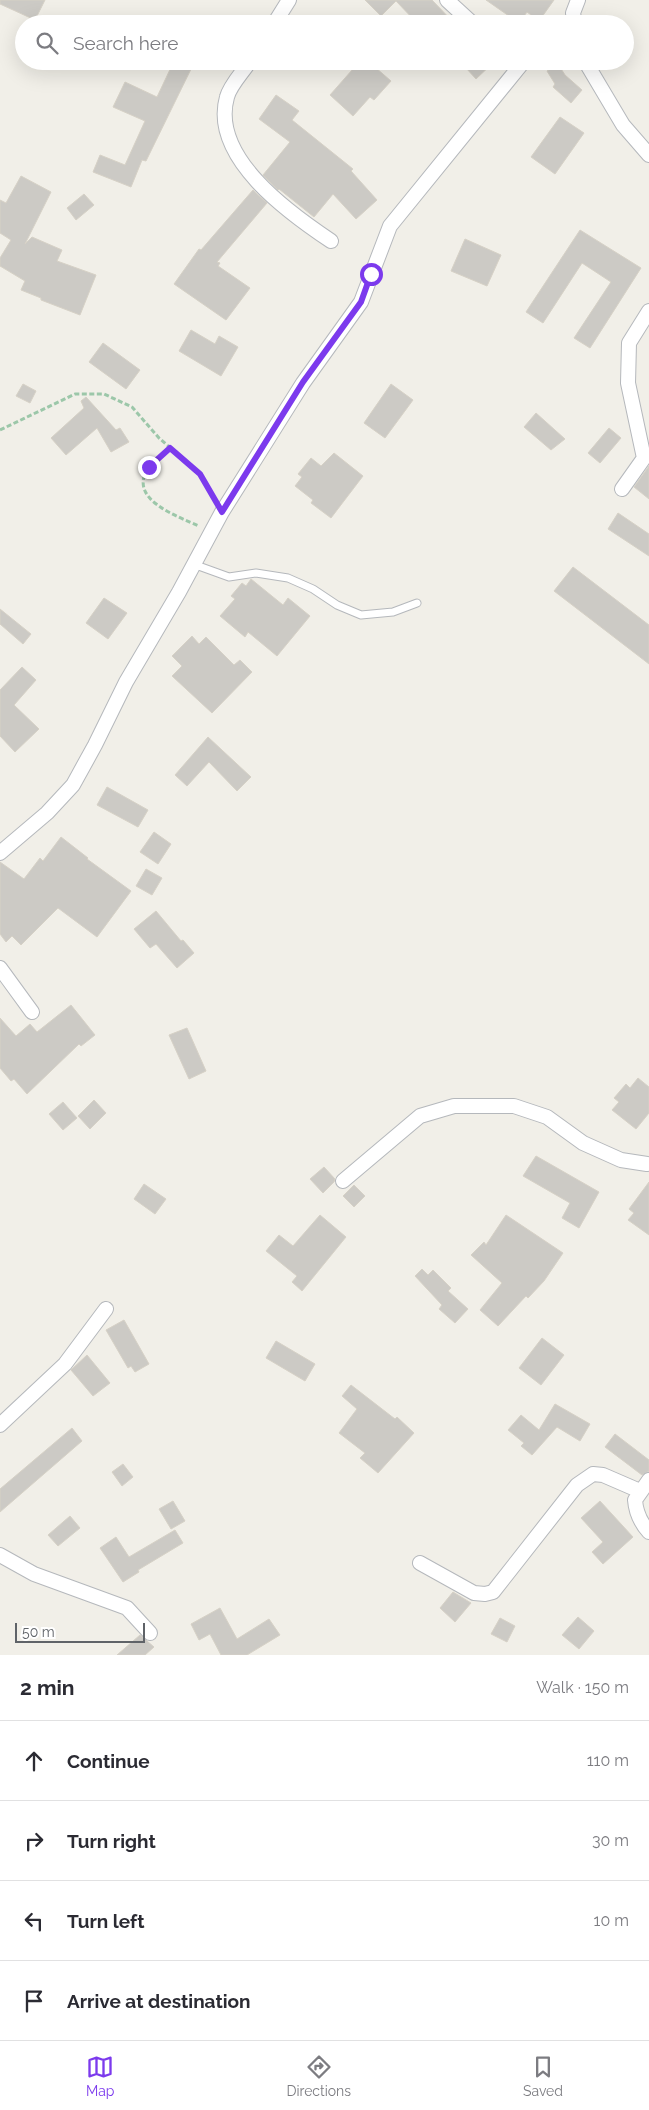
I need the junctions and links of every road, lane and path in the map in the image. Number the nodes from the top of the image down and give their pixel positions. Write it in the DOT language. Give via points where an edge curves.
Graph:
graph roads {
  1 [pos="289,0"];
  2 [pos="447,0"];
  3 [pos="280,15"];
  4 [pos="463,15"];
  5 [pos="244,70"];
  6 [pos="512,70"];
  7 [pos="590,70"];
  8 [pos="649,155"];
  9 [pos="331,241"];
  10 [pos="649,310"];
  11 [pos="0,430"];
  12 [pos="170,448"];
  13 [pos="622,489"];
  14 [pos="222,512"];
  15 [pos="211,531"];
  16 [pos="193,564"];
  17 [pos="417,603"];
  18 [pos="0,853"];
  19 [pos="0,968"];
  20 [pos="32,1012"];
  21 [pos="648,1164"];
  22 [pos="343,1182"];
  23 [pos="106,1309"];
  24 [pos="0,1425"];
  25 [pos="645,1486"];
  26 [pos="649,1532"];
  27 [pos="0,1555"];
  28 [pos="420,1563"];
  29 [pos="150,1633"];
  1 -- 3 [label="street"];
  2 -- 4 [label="street"];
  5 -- 9 [label="street" via="227,96 225,125 239,158 263,187 296,218"];
  6 -- 14 [label="street" via="390,226 361,302 303,382"];
  7 -- 8 [label="street" via="623,125"];
  10 -- 13 [label="street" via="629,343 628,383 644,458"];
  11 -- 12 [label="path" via="76,394 104,394 132,407"];
  12 -- 14 [label="path" via="200,474"];
  12 -- 15 [label="path" via="149,467 143,483 148,499"];
  14 -- 15 [label="street"];
  15 -- 16 [label="street"];
  16 -- 17 [label="lane" via="229,577 256,574 288,578 337,605 361,614 393,612"];
  16 -- 18 [label="street" via="126,682 73,785 47,813"];
  19 -- 20 [label="street"];
  21 -- 22 [label="street" via="621,1160 583,1143 547,1118 514,1106 454,1106 420,1116"];
  23 -- 24 [label="street" via="65,1364"];
  25 -- 26 [label="street" via="635,1500 636,1511"];
  25 -- 28 [label="street" via="594,1474 577,1484 493,1592 474,1593"];
  27 -- 29 [label="street" via="34,1574 127,1608"];
}
